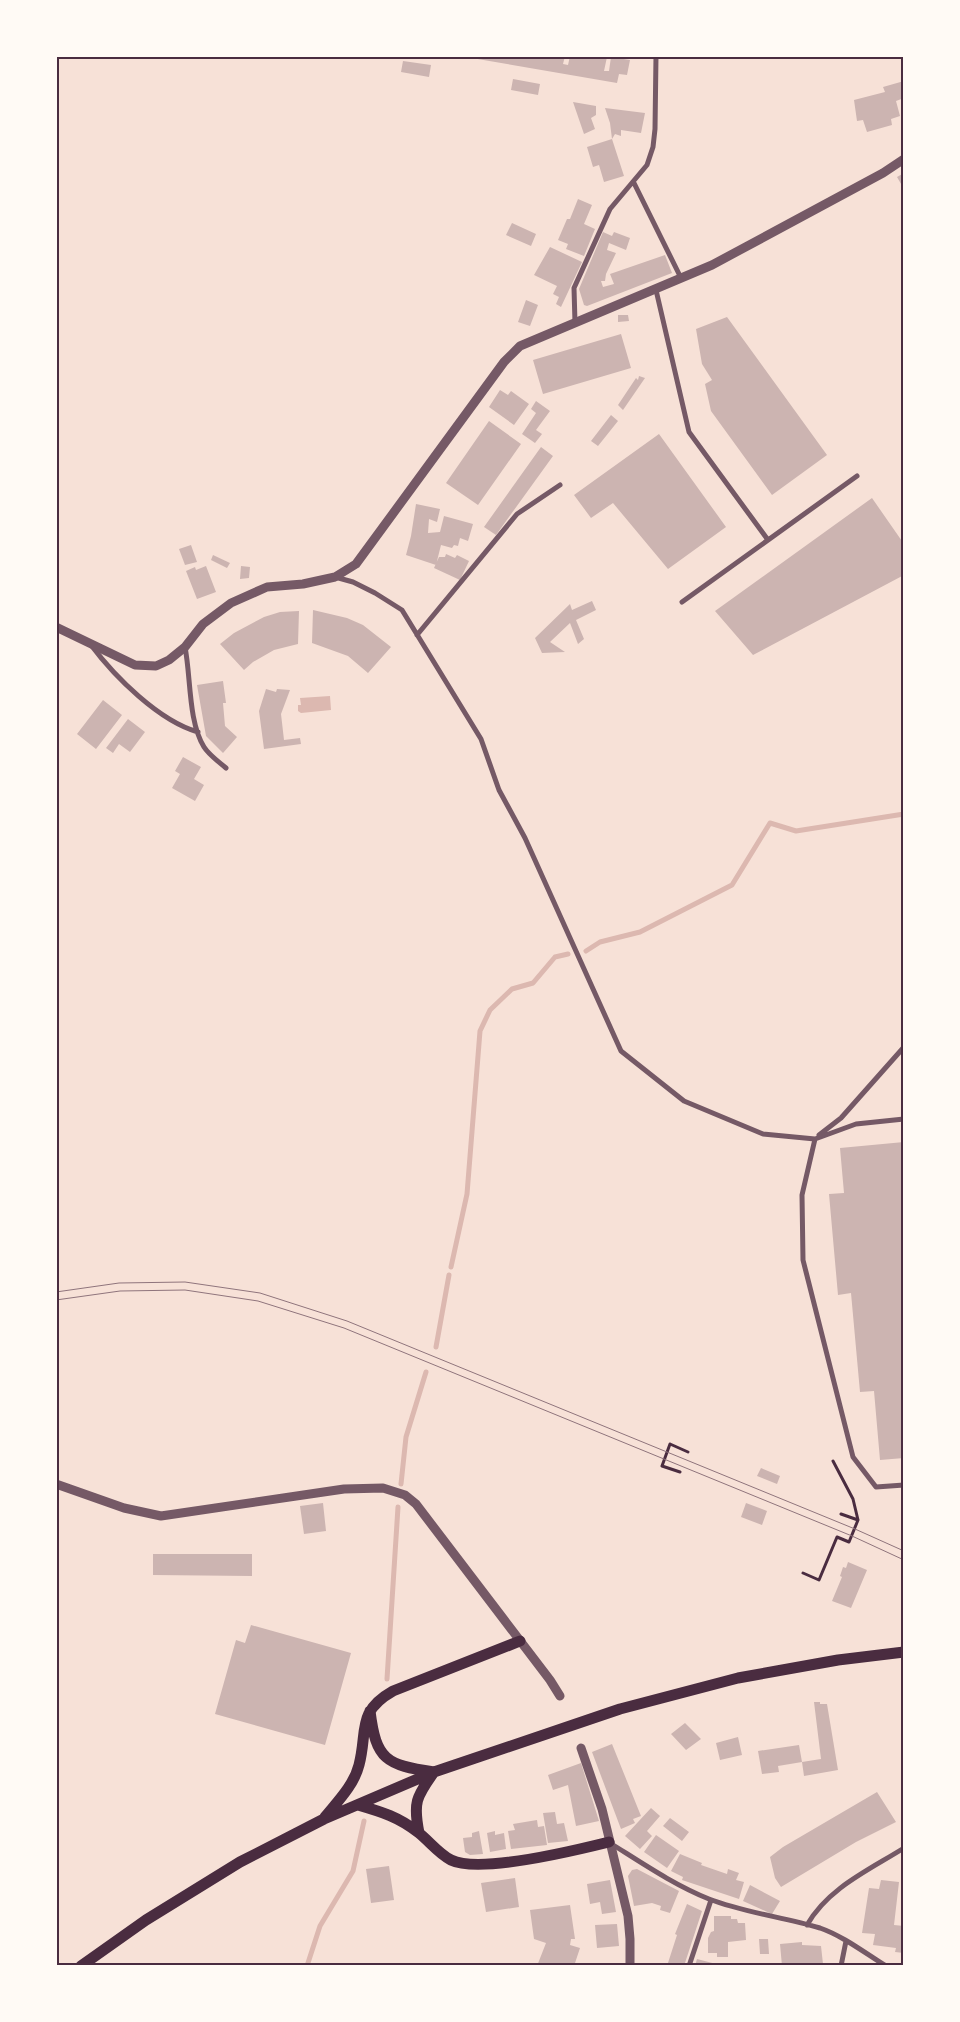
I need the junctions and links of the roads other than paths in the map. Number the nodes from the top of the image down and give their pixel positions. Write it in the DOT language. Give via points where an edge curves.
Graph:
graph roads {
  1 [pos="656,56"];
  2 [pos="904,160"];
  3 [pos="634,183"];
  4 [pos="682,279"];
  5 [pos="656,290"];
  6 [pos="575,324"];
  7 [pos="857,476"];
  8 [pos="560,485"];
  9 [pos="768,540"];
  10 [pos="335,577"];
  11 [pos="682,602"];
  12 [pos="56,627"];
  13 [pos="417,635"];
  14 [pos="89,643"];
  15 [pos="185,647"];
  16 [pos="198,732"];
  17 [pos="226,768"];
  18 [pos="904,1047"];
  19 [pos="904,1119"];
  20 [pos="815,1138"];
  21 [pos="56,1484"];
  22 [pos="904,1485"];
  23 [pos="520,1641"];
  24 [pos="904,1652"];
  25 [pos="560,1696"];
  26 [pos="370,1710"];
  27 [pos="581,1748"];
  28 [pos="434,1772"];
  29 [pos="358,1805"];
  30 [pos="324,1819"];
  31 [pos="419,1833"];
  32 [pos="609,1842"];
  33 [pos="904,1848"];
  34 [pos="711,1900"];
  35 [pos="806,1925"];
  36 [pos="846,1941"];
  37 [pos="81,1966"];
  38 [pos="630,1966"];
  39 [pos="689,1966"];
  40 [pos="841,1966"];
  41 [pos="886,1966"];
  1 -- 3 [label="street" via="653,147 647,165"];
  2 -- 4 [label="street"];
  3 -- 4 [label="street"];
  3 -- 6 [label="street" via="610,209 574,288"];
  4 -- 5 [label="street"];
  5 -- 6 [label="street"];
  5 -- 9 [label="street" via="689,432"];
  6 -- 10 [label="street" via="520,346 504,362 356,564"];
  7 -- 9 [label="street"];
  8 -- 13 [label="street" via="517,514"];
  9 -- 11 [label="street"];
  10 -- 13 [label="street" via="353,582 402,610"];
  10 -- 15 [label="street" via="267,587 231,602 203,624"];
  12 -- 14 [label="street"];
  13 -- 20 [label="street" via="480,738 498,790 525,838 621,1051 684,1102 763,1134"];
  14 -- 15 [label="street" via="135,665 156,666"];
  14 -- 16 [label="street" via="128,687 171,719"];
  15 -- 16 [label="street"];
  16 -- 17 [label="street" via="204,747"];
  18 -- 20 [label="street" via="842,1118"];
  19 -- 20 [label="street" via="856,1124"];
  20 -- 22 [label="street" via="802,1195 803,1260 853,1457 876,1487"];
  21 -- 23 [label="street" via="124,1508 161,1516 344,1489 383,1488 405,1495 416,1504"];
  23 -- 25 [label="street"];
  23 -- 26 [label="main road" via="393,1691"];
  24 -- 28 [label="main road" via="738,1678 620,1709"];
  26 -- 28 [label="main road" via="378,1749 385,1758 413,1769"];
  26 -- 30 [label="main road" via="363,1729 359,1766 349,1787"];
  27 -- 32 [label="street" via="602,1809"];
  28 -- 29 [label="main road"];
  28 -- 31 [label="main road" via="416,1802"];
  29 -- 30 [label="main road"];
  29 -- 31 [label="main road" via="394,1816"];
  30 -- 37 [label="main road" via="232,1867 146,1920"];
  31 -- 32 [label="main road" via="440,1853 466,1864 530,1859"];
  32 -- 34 [label="street" via="669,1879"];
  32 -- 38 [label="street" via="628,1916"];
  33 -- 35 [label="street" via="833,1892"];
  34 -- 35 [label="street"];
  34 -- 39 [label="street"];
  35 -- 36 [label="street"];
  36 -- 40 [label="street"];
  36 -- 41 [label="street"];
}
